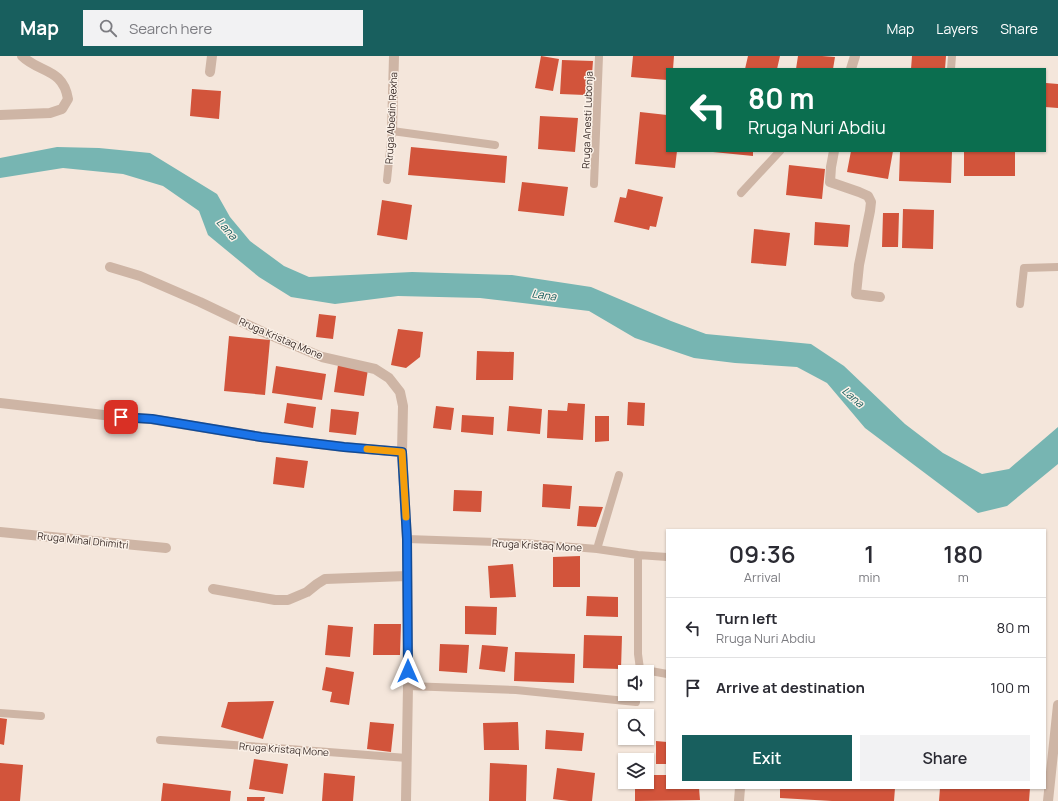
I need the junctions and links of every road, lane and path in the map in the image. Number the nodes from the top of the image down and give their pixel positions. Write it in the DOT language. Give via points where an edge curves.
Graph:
graph roads {
  1 [pos="22,56"];
  2 [pos="212,56"];
  3 [pos="394,56"];
  4 [pos="599,56"];
  5 [pos="855,56"];
  6 [pos="952,56"];
  7 [pos="851,68"];
  8 [pos="951,68"];
  9 [pos="210,72"];
  10 [pos="0,114"];
  11 [pos="392,130"];
  12 [pos="496,145"];
  13 [pos="779,152"];
  14 [pos="834,152"];
  15 [pos="387,180"];
  16 [pos="594,184"];
  17 [pos="741,193"];
  18 [pos="110,267"];
  19 [pos="1058,267"];
  20 [pos="880,297"];
  21 [pos="1020,304"];
  22 [pos="0,403"];
  23 [pos="402,452"];
  24 [pos="619,475"];
  25 [pos="0,532"];
  26 [pos="407,539"];
  27 [pos="166,548"];
  28 [pos="597,549"];
  29 [pos="638,555"];
  30 [pos="666,557"];
  31 [pos="407,576"];
  32 [pos="213,589"];
  33 [pos="666,674"];
  34 [pos="408,686"];
  35 [pos="636,702"];
  36 [pos="1058,705"];
  37 [pos="0,713"];
  38 [pos="41,716"];
  39 [pos="160,740"];
  40 [pos="407,758"];
  41 [pos="740,789"];
  42 [pos="409,801"];
  43 [pos="739,801"];
  44 [pos="1048,801"];
  1 -- 10 [label="street" via="63,83 68,99 62,109 50,113"];
  2 -- 9 [label="street"];
  3 -- 11 [label="street, Rruga Abedin Rexha"];
  4 -- 16 [label="lane, Rruga Anesti Lubonja"];
  5 -- 7 [label="street"];
  6 -- 8 [label="lane"];
  11 -- 12 [label="lane"];
  11 -- 15 [label="lane, Rruga Abedin Rexha"];
  13 -- 17 [label="lane"];
  14 -- 20 [label="street" via="830,182 868,196 871,202 856,294"];
  18 -- 23 [label="street, Rruga Kristaq Mone" via="140,276 322,357 380,372 389,378 400,392"];
  19 -- 21 [label="lane" via="1024,268"];
  22 -- 23 [label="street" via="152,419 261,437"];
  23 -- 26 [label="street, Rruga Kristaq Mone"];
  24 -- 28 [label="lane"];
  25 -- 27 [label="street, Rruga Mihal Dhimitri"];
  26 -- 28 [label="lane, Rruga Kristaq Mone" via="524,543"];
  26 -- 31 [label="street, Rruga Kristaq Mone"];
  28 -- 29 [label="lane, Rruga Kristaq Mone"];
  29 -- 30 [label="lane, Rruga Kristaq Mone"];
  29 -- 33 [label="lane" via="640,669"];
  31 -- 32 [label="street" via="324,579 307,592 288,600 274,600"];
  31 -- 34 [label="street, Rruga Kristaq Mone"];
  34 -- 35 [label="lane" via="516,690"];
  34 -- 40 [label="street, Rruga Kristaq Mone"];
  36 -- 44 [label="street"];
  37 -- 38 [label="lane"];
  39 -- 40 [label="lane, Rruga Kristaq Mone"];
  40 -- 42 [label="street, Rruga Kristaq Mone"];
  41 -- 43 [label="street"];
}
